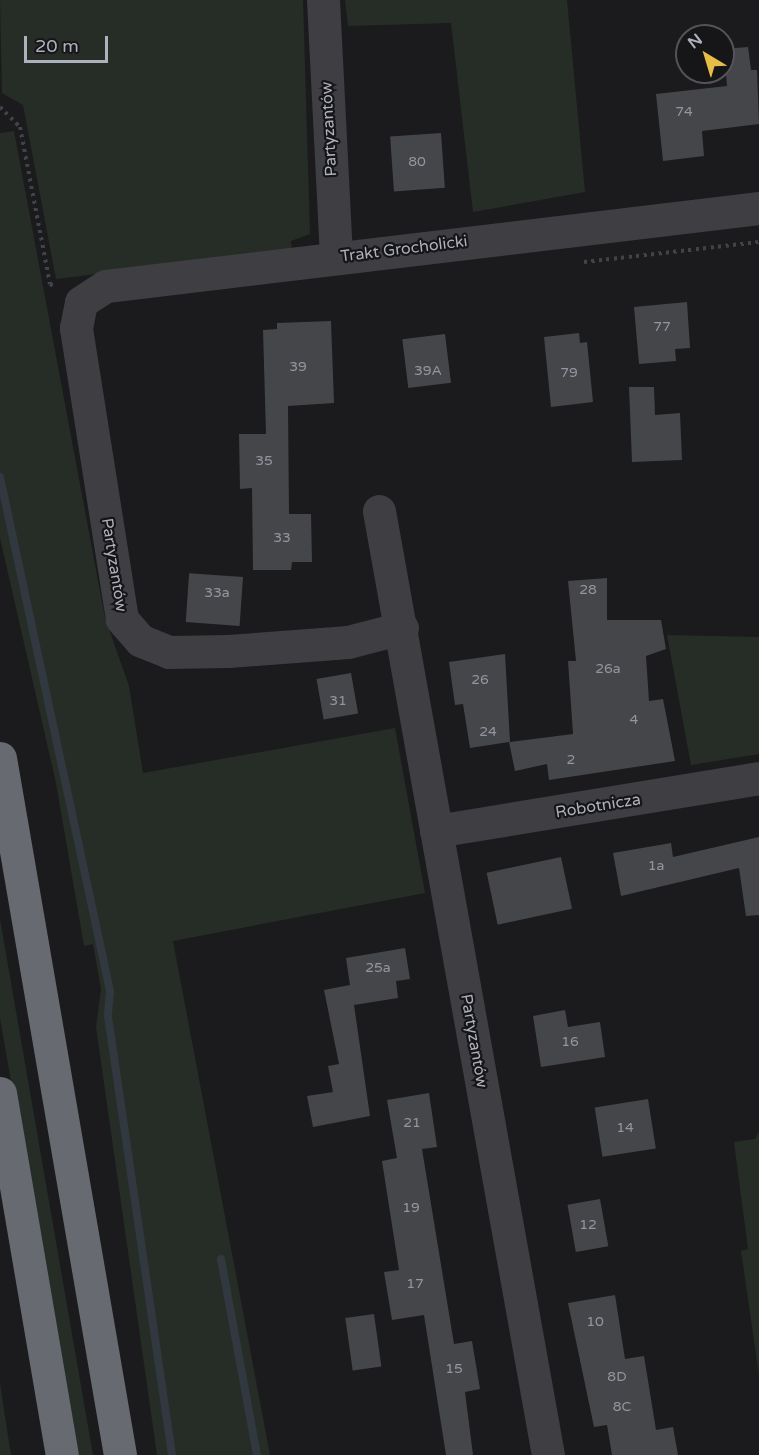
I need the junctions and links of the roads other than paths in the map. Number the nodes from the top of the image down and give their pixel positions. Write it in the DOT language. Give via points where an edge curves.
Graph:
graph roads {
  1 [pos="323,0"];
  2 [pos="759,208"];
  3 [pos="336,257"];
  4 [pos="78,315"];
  5 [pos="379,511"];
  6 [pos="402,628"];
  7 [pos="0,758"];
  8 [pos="759,778"];
  9 [pos="436,831"];
  10 [pos="0,1093"];
  11 [pos="62,1455"];
  12 [pos="120,1455"];
  13 [pos="548,1455"];
  1 -- 3 [label="street, Partyzantów"];
  2 -- 3 [label="street, Trakt Grocholicki"];
  3 -- 4 [label="street, Trakt Grocholicki" via="106,286"];
  4 -- 6 [label="street, Partyzantów" via="122,619 140,640 169,652 228,651 348,642"];
  5 -- 6 [label="street, Partyzantów"];
  6 -- 9 [label="street, Partyzantów"];
  7 -- 12 [label="highway"];
  8 -- 9 [label="street, Robotnicza"];
  9 -- 13 [label="street, Partyzantów"];
  10 -- 11 [label="highway"];
}
